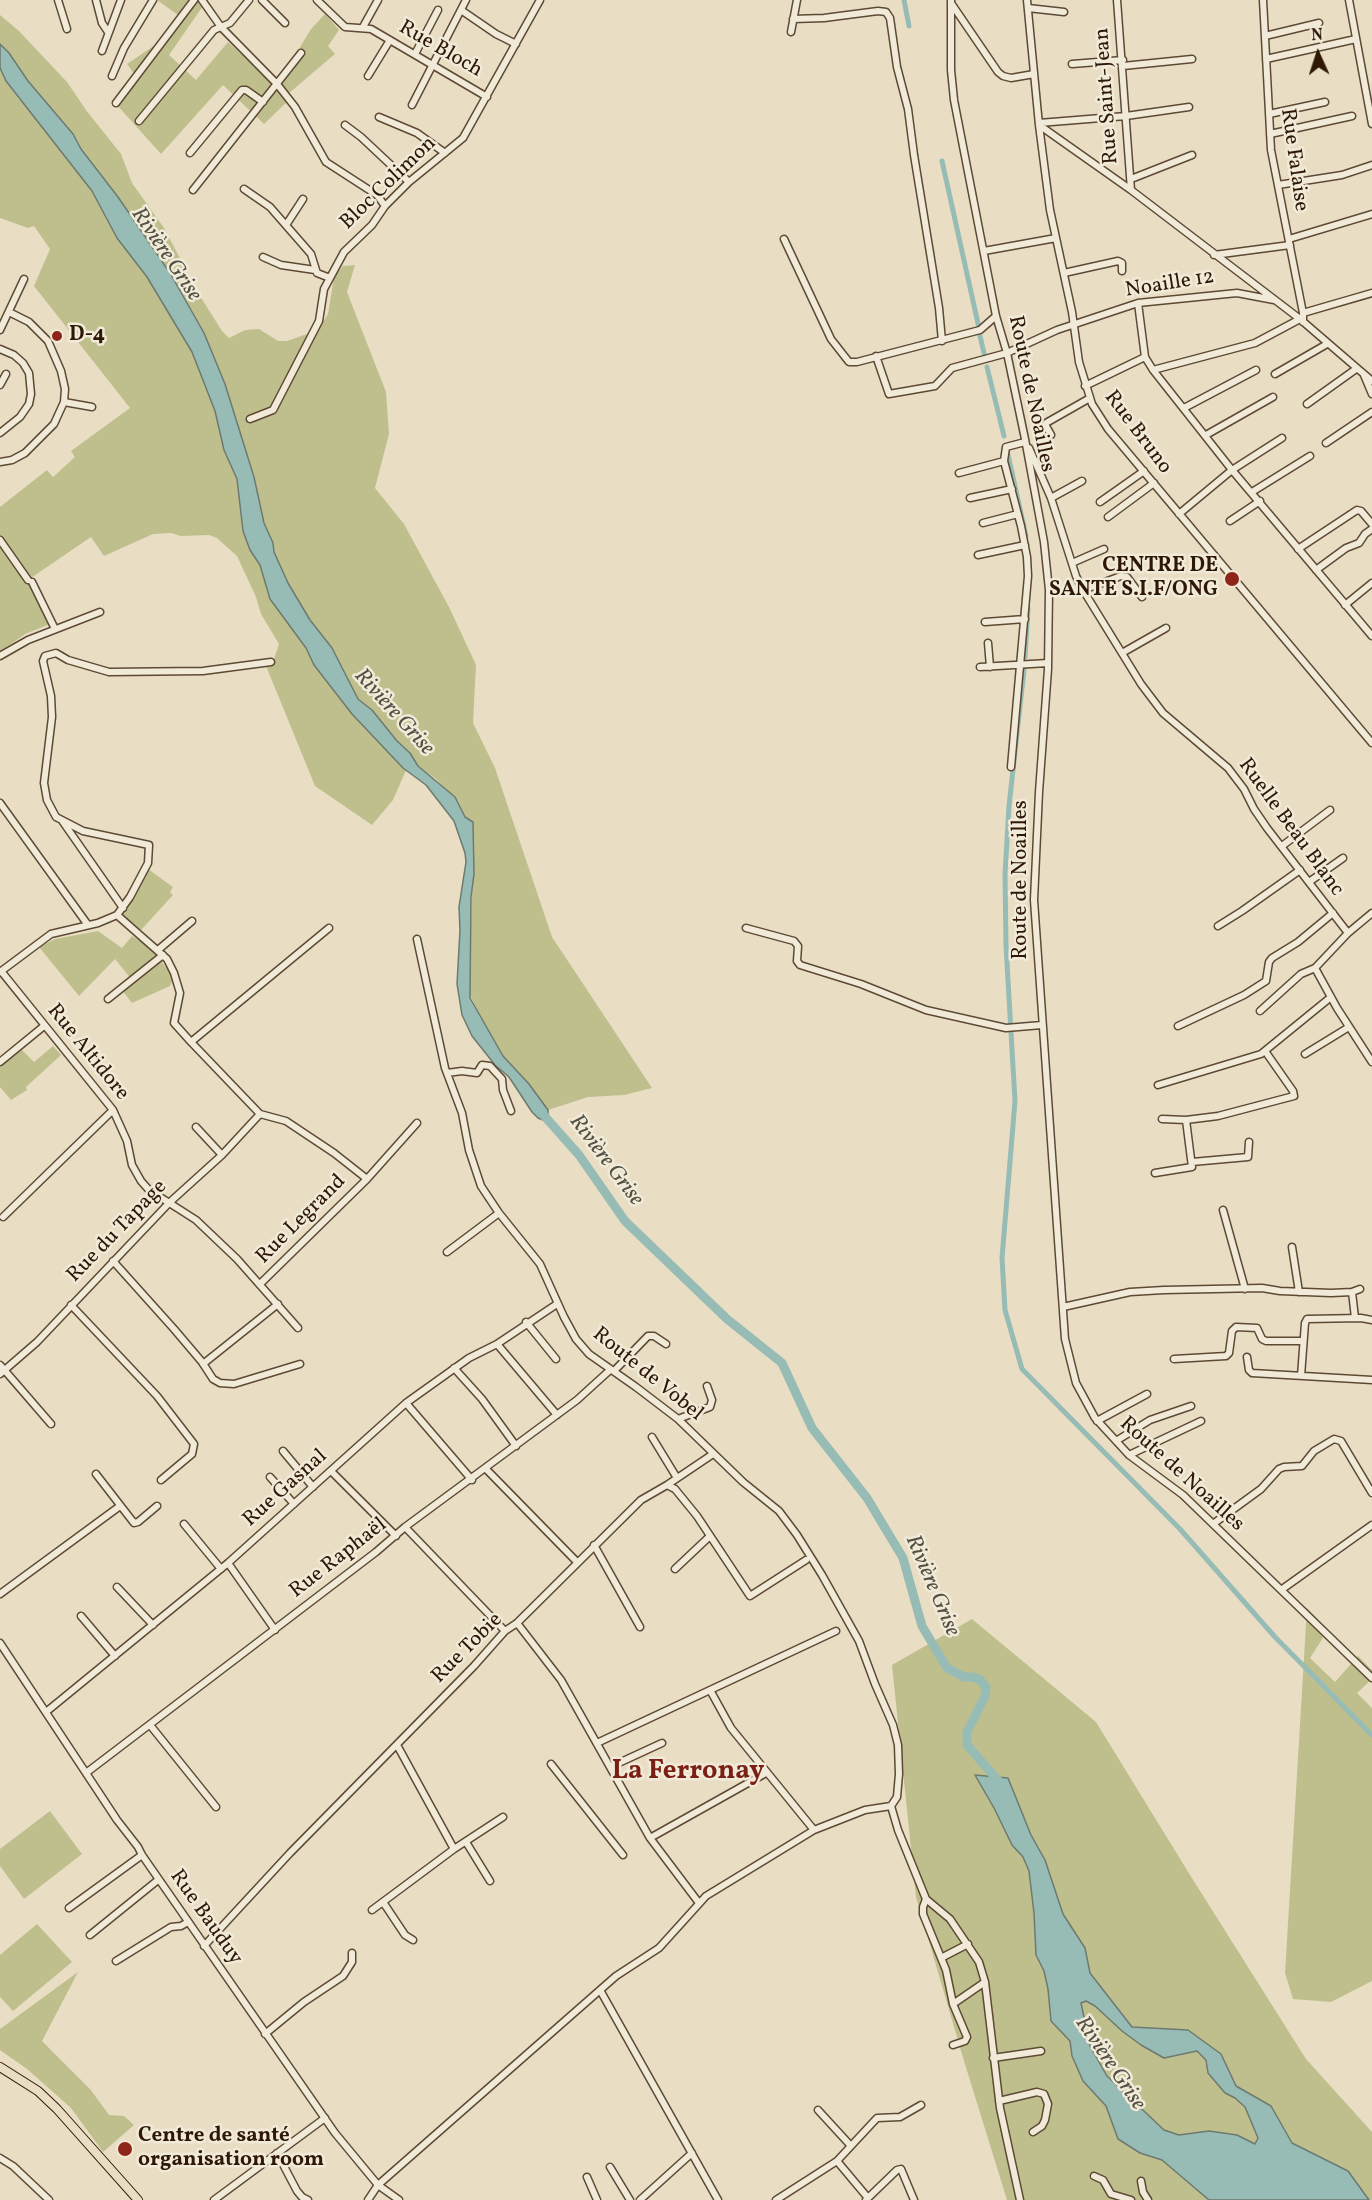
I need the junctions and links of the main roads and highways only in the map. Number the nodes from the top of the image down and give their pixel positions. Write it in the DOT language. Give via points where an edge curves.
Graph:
graph roads {
  1 [pos="0,2067"];
  2 [pos="138,2200"];
  1 -- 2 [label="main road" via="57,2109"];
}
